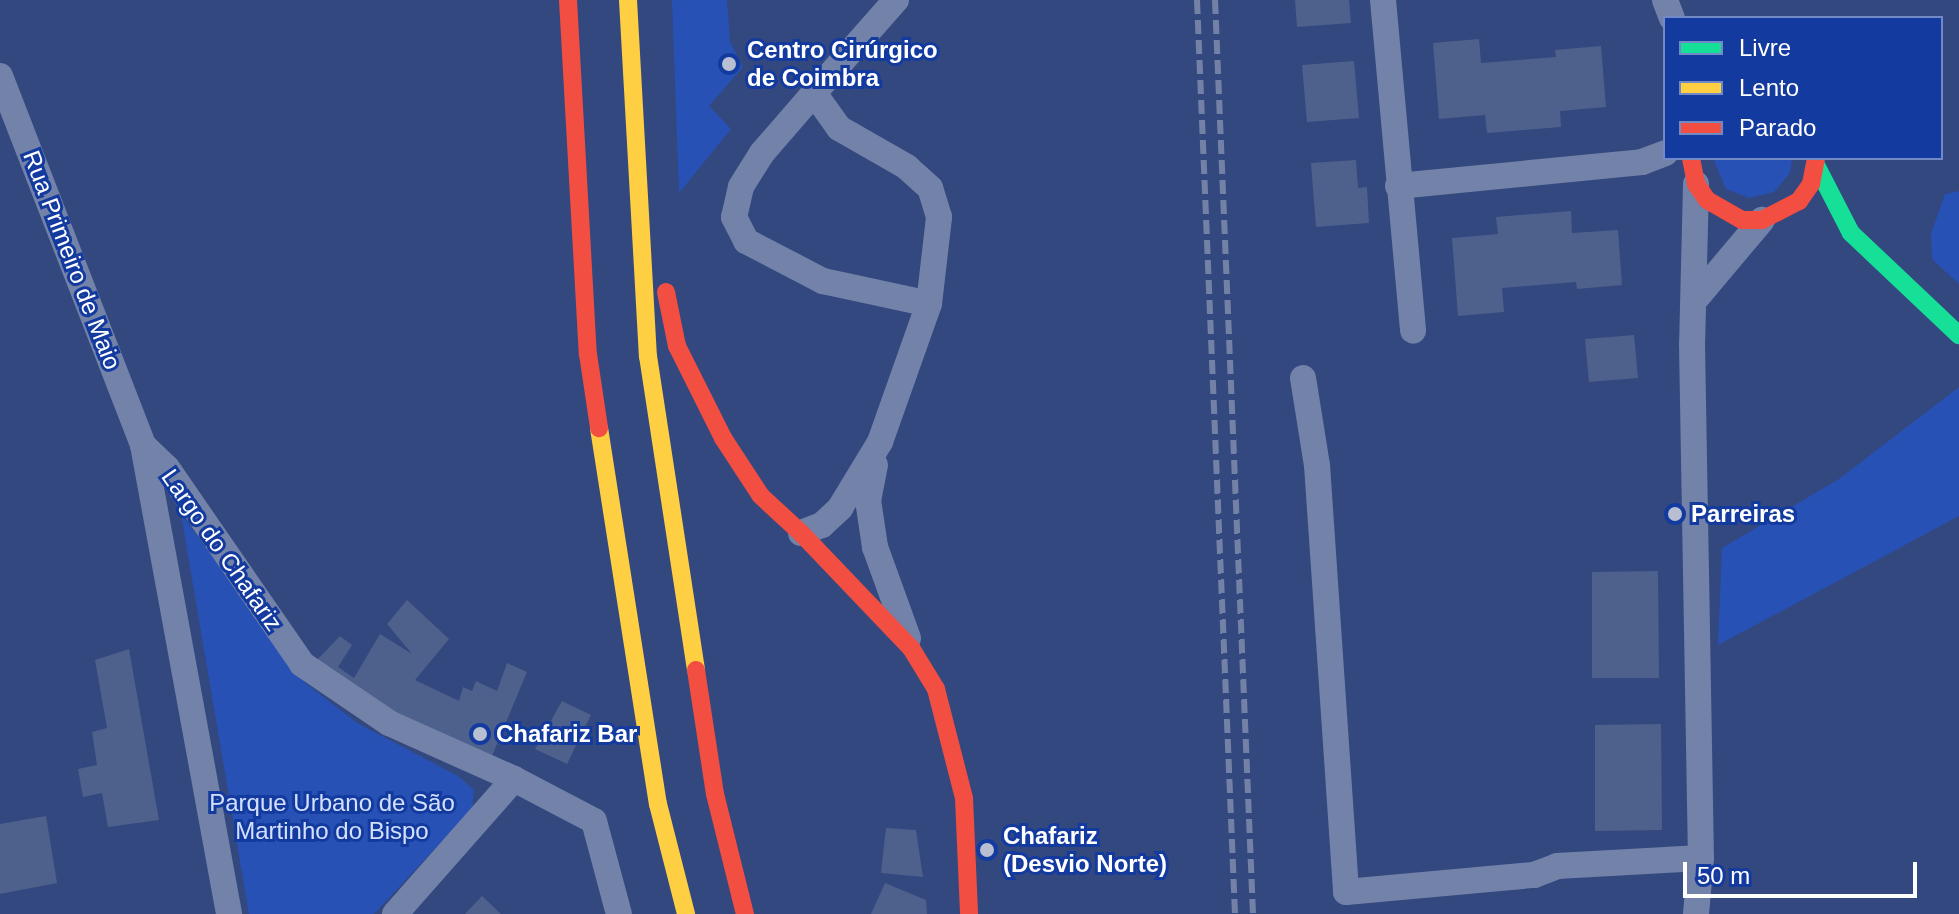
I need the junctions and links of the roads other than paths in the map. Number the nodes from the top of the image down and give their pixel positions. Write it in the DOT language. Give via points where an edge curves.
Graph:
graph roads {
  1 [pos="568,0"];
  2 [pos="628,0"];
  3 [pos="896,0"];
  4 [pos="1383,0"];
  5 [pos="0,76"];
  6 [pos="814,93"];
  7 [pos="1654,157"];
  8 [pos="1816,161"];
  9 [pos="1693,171"];
  10 [pos="1398,186"];
  11 [pos="638,187"];
  12 [pos="1773,217"];
  13 [pos="1801,220"];
  14 [pos="1826,226"];
  15 [pos="1851,233"];
  16 [pos="663,239"];
  17 [pos="663,267"];
  18 [pos="1694,301"];
  19 [pos="929,304"];
  20 [pos="1413,331"];
  21 [pos="1959,335"];
  22 [pos="1303,378"];
  23 [pos="880,442"];
  24 [pos="143,445"];
  25 [pos="801,533"];
  26 [pos="911,648"];
  27 [pos="514,779"];
  28 [pos="1701,858"];
  29 [pos="229,914"];
  30 [pos="395,914"];
  31 [pos="619,914"];
  32 [pos="686,914"];
  33 [pos="745,914"];
  34 [pos="969,914"];
  35 [pos="1696,914"];
  1 -- 32 [label="main road" via="588,354 658,804"];
  2 -- 11 [label="main road"];
  3 -- 6 [label="street"];
  4 -- 10 [label="street"];
  5 -- 24 [label="street, Rua Primeiro de Maio"];
  6 -- 19 [label="street" via="839,128 907,167 930,188 939,217"];
  6 -- 19 [label="street" via="762,153 741,187 734,217 746,241 823,281"];
  7 -- 9 [label="street"];
  7 -- 10 [label="street"];
  8 -- 12 [label="main road" via="1811,184"];
  8 -- 15 [label="main road"];
  9 -- 12 [label="main road" via="1723,213"];
  9 -- 18 [label="street"];
  10 -- 20 [label="street"];
  11 -- 16 [label="main road"];
  11 -- 33 [label="main road" via="650,372 715,794"];
  12 -- 13 [label="main road"];
  12 -- 18 [label="street"];
  14 -- 15 [label="main road"];
  15 -- 21 [label="main road"];
  17 -- 25 [label="main road" via="677,346 698,393 761,496"];
  18 -- 28 [label="street"];
  19 -- 23 [label="street"];
  22 -- 28 [label="street" via="1317,465 1346,892 1534,875 1557,866"];
  23 -- 25 [label="street" via="840,508 822,525"];
  23 -- 26 [label="street" via="868,500 870,516 875,547"];
  24 -- 27 [label="street, Largo do Chafariz" via="167,468 302,664 389,723"];
  24 -- 29 [label="street, Largo do Chafariz"];
  25 -- 26 [label="main road"];
  26 -- 34 [label="main road" via="936,689 964,798"];
  27 -- 30 [label="street"];
  27 -- 31 [label="street, Largo do Chafariz" via="594,821"];
  28 -- 35 [label="street"];
}
